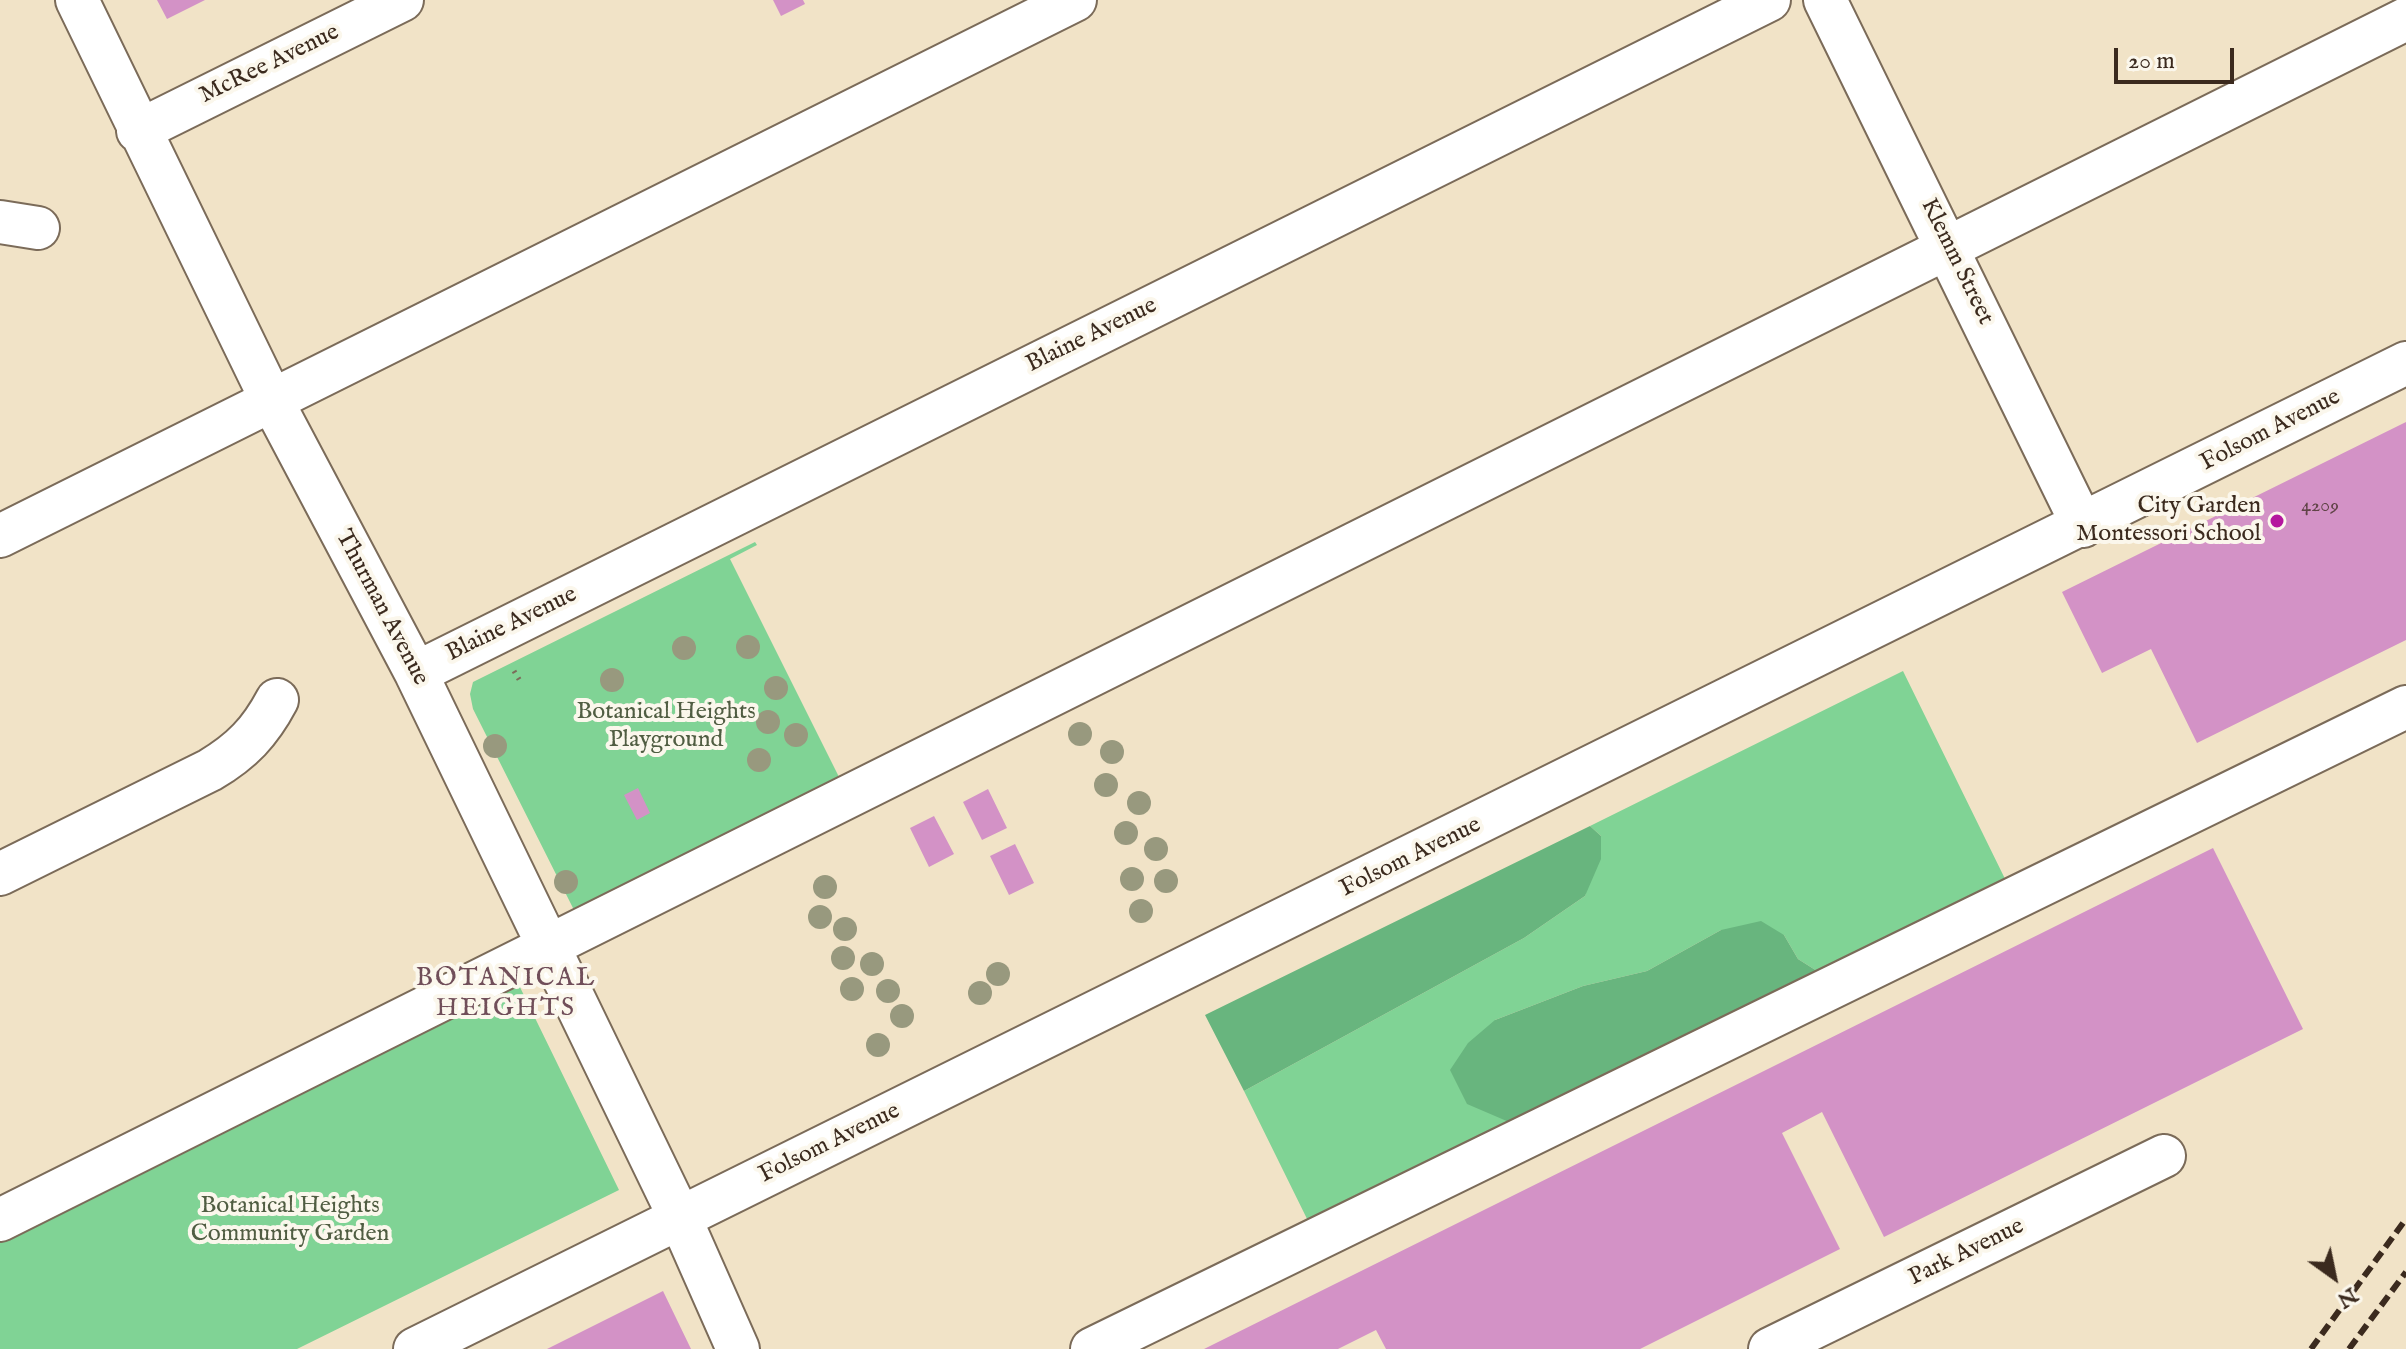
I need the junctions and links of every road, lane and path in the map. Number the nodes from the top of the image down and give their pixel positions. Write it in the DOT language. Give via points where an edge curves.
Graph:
graph roads {
  1 [pos="77,0"];
  2 [pos="402,0"];
  3 [pos="1075,0"];
  4 [pos="1769,0"];
  5 [pos="1825,0"];
  6 [pos="2406,19"];
  7 [pos="138,131"];
  8 [pos="1949,248"];
  9 [pos="2406,363"];
  10 [pos="272,401"];
  11 [pos="2083,526"];
  12 [pos="0,536"];
  13 [pos="514,671"];
  14 [pos="416,673"];
  15 [pos="520,681"];
  16 [pos="277,700"];
  17 [pos="2406,707"];
  18 [pos="0,874"];
  19 [pos="548,946"];
  20 [pos="2164,1156"];
  21 [pos="680,1218"];
  22 [pos="0,1220"];
  23 [pos="415,1349"];
  24 [pos="738,1349"];
  25 [pos="1092,1349"];
  26 [pos="1770,1349"];
  1 -- 7 [label="street, Thurman Avenue"];
  2 -- 7 [label="street, McRee Avenue"];
  3 -- 10 [label="street"];
  4 -- 14 [label="street, Blaine Avenue"];
  5 -- 8 [label="street, Klemm Street"];
  6 -- 8 [label="street"];
  7 -- 10 [label="street, Thurman Avenue"];
  8 -- 11 [label="street, Klemm Street"];
  8 -- 19 [label="street"];
  9 -- 11 [label="street, Folsom Avenue"];
  10 -- 12 [label="street"];
  10 -- 14 [label="street, Thurman Avenue"];
  11 -- 21 [label="street, Folsom Avenue"];
  13 -- 15 [label="path"];
  14 -- 19 [label="street, Thurman Avenue"];
  16 -- 18 [label="street" via="262,728 240,751 210,770"];
  17 -- 25 [label="street"];
  19 -- 21 [label="street, Thurman Avenue"];
  19 -- 22 [label="street"];
  20 -- 26 [label="street, Park Avenue"];
  21 -- 23 [label="street, Folsom Avenue"];
  21 -- 24 [label="street, Thurman Avenue"];
}
